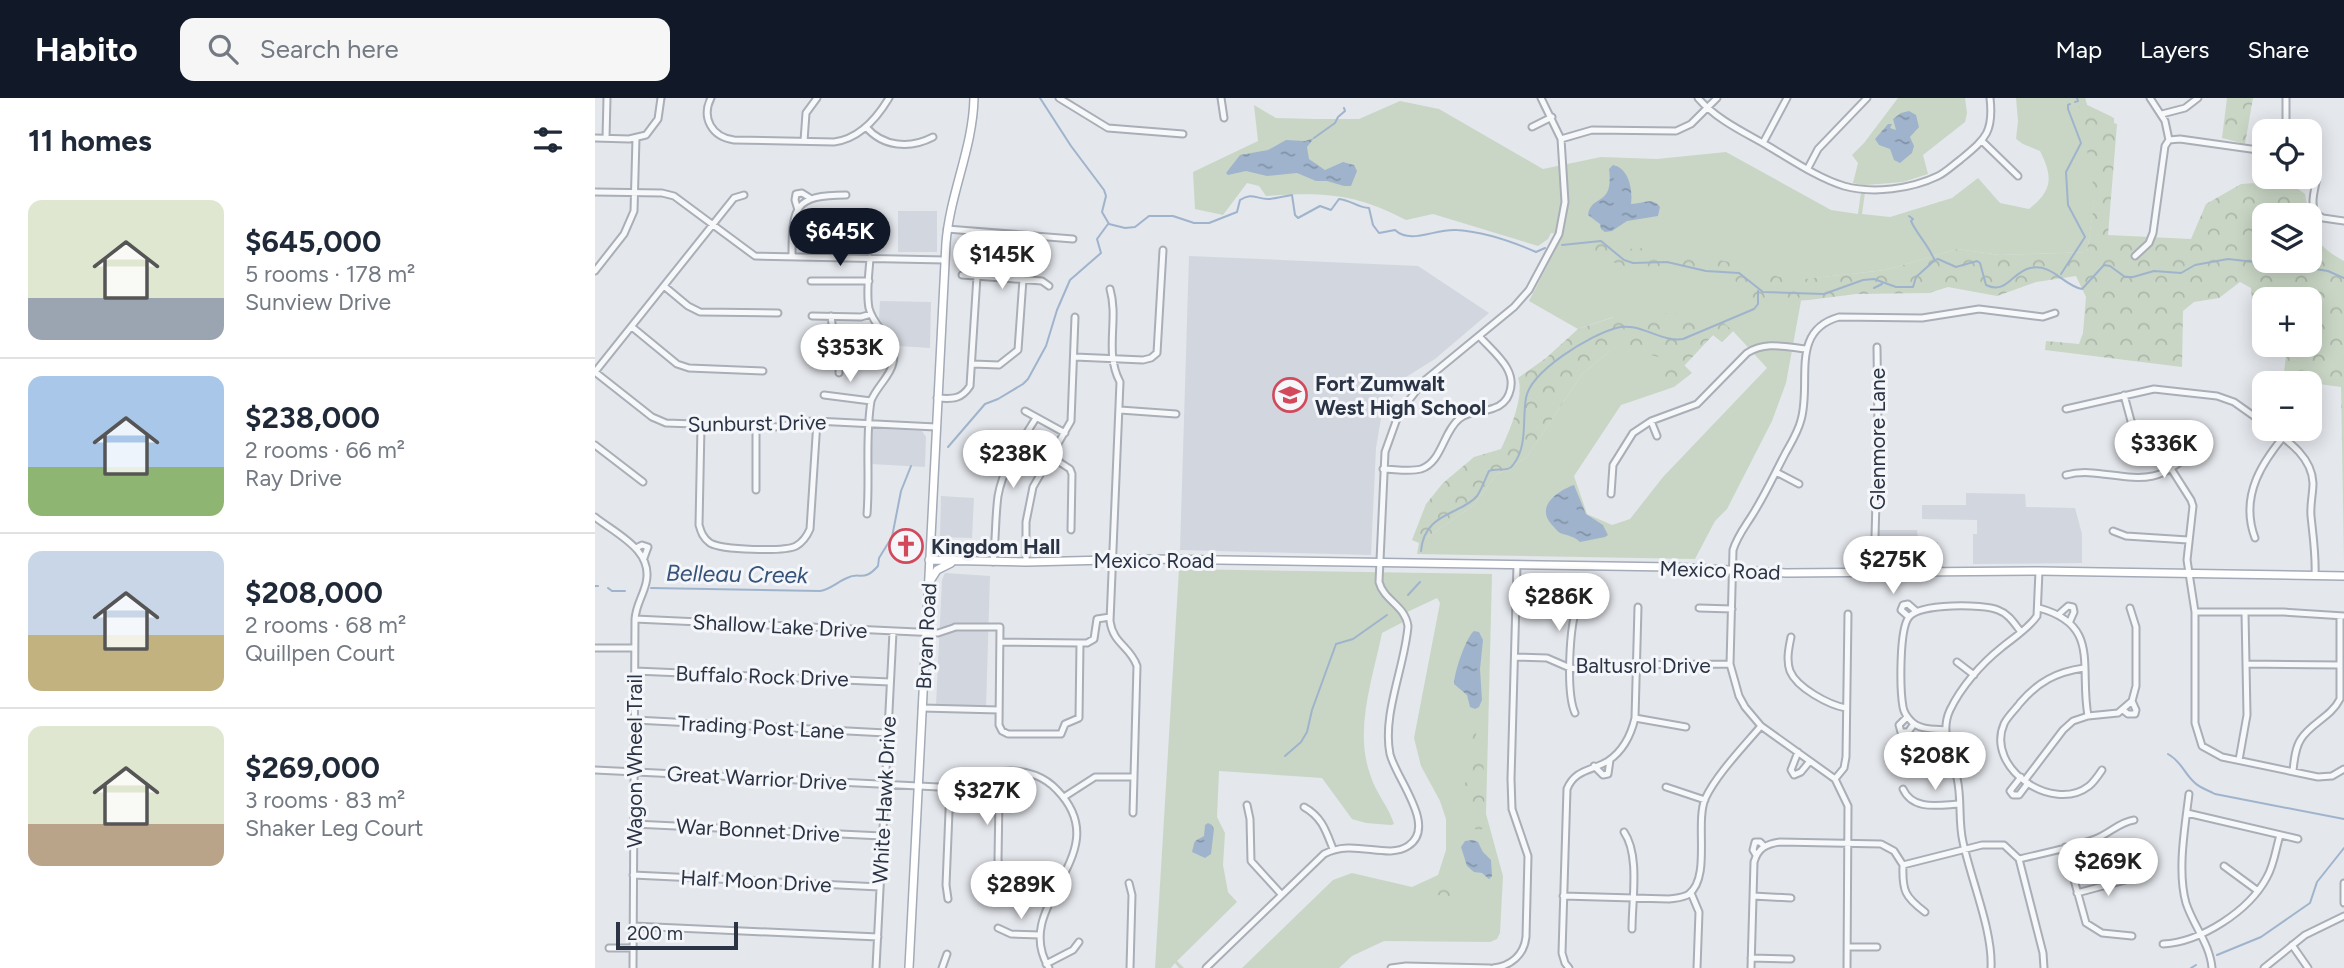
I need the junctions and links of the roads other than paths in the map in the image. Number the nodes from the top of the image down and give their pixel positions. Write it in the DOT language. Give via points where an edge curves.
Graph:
graph roads {
  1 [pos="607,98"];
  2 [pos="661,98"];
  3 [pos="711,98"];
  4 [pos="817,98"];
  5 [pos="888,98"];
  6 [pos="974,98"];
  7 [pos="1059,98"];
  8 [pos="1221,98"];
  9 [pos="1541,98"];
  10 [pos="1698,98"];
  11 [pos="1717,98"];
  12 [pos="1787,98"];
  13 [pos="1867,98"];
  14 [pos="1990,98"];
  15 [pos="2150,98"];
  16 [pos="2198,98"];
  17 [pos="2286,98"];
  18 [pos="1706,108"];
  19 [pos="2162,114"];
  20 [pos="1552,117"];
  21 [pos="1224,118"];
  22 [pos="2285,119"];
  23 [pos="866,127"];
  24 [pos="1532,127"];
  25 [pos="1183,134"];
  26 [pos="933,137"];
  27 [pos="595,138"];
  28 [pos="606,138"];
  29 [pos="636,138"];
  30 [pos="1561,139"];
  31 [pos="2169,140"];
  32 [pos="804,141"];
  33 [pos="1982,141"];
  34 [pos="1763,143"];
  35 [pos="2252,149"];
  36 [pos="1808,168"];
  37 [pos="2018,176"];
  38 [pos="2314,189"];
  39 [pos="595,192"];
  40 [pos="635,192"];
  41 [pos="744,195"];
  42 [pos="846,195"];
  43 [pos="810,198"];
  44 [pos="798,210"];
  45 [pos="2344,221"];
  46 [pos="712,224"];
  47 [pos="947,229"];
  48 [pos="1073,239"];
  49 [pos="1163,250"];
  50 [pos="2135,256"];
  51 [pos="792,257"];
  52 [pos="870,258"];
  53 [pos="946,260"];
  54 [pos="595,271"];
  55 [pos="962,275"];
  56 [pos="977,276"];
  57 [pos="1023,279"];
  58 [pos="811,281"];
  59 [pos="869,281"];
  60 [pos="664,286"];
  61 [pos="1049,286"];
  62 [pos="1110,289"];
  63 [pos="1960,312"];
  64 [pos="778,313"];
  65 [pos="2055,313"];
  66 [pos="871,314"];
  67 [pos="812,316"];
  68 [pos="831,316"];
  69 [pos="1075,317"];
  70 [pos="1962,321"];
  71 [pos="632,327"];
  72 [pos="1479,336"];
  73 [pos="1877,347"];
  74 [pos="1806,349"];
  75 [pos="860,353"];
  76 [pos="894,354"];
  77 [pos="1075,357"];
  78 [pos="1112,360"];
  79 [pos="973,364"];
  80 [pos="763,371"];
  81 [pos="595,372"];
  82 [pos="839,373"];
  83 [pos="824,395"];
  84 [pos="2124,395"];
  85 [pos="937,398"];
  86 [pos="870,401"];
  87 [pos="2066,409"];
  88 [pos="1119,410"];
  89 [pos="1025,411"];
  90 [pos="1177,414"];
  91 [pos="2252,415"];
  92 [pos="1036,418"];
  93 [pos="817,421"];
  94 [pos="1651,421"];
  95 [pos="869,423"];
  96 [pos="701,426"];
  97 [pos="756,427"];
  98 [pos="936,427"];
  99 [pos="1065,433"];
  100 [pos="1657,436"];
  101 [pos="2280,441"];
  102 [pos="2288,441"];
  103 [pos="595,444"];
  104 [pos="2202,454"];
  105 [pos="1050,456"];
  106 [pos="2171,467"];
  107 [pos="1383,469"];
  108 [pos="1776,472"];
  109 [pos="2066,475"];
  110 [pos="643,482"];
  111 [pos="1800,484"];
  112 [pos="756,490"];
  113 [pos="1611,494"];
  114 [pos="867,514"];
  115 [pos="596,521"];
  116 [pos="1071,530"];
  117 [pos="2113,531"];
  118 [pos="2256,538"];
  119 [pos="2188,540"];
  120 [pos="802,541"];
  121 [pos="807,548"];
  122 [pos="1113,559"];
  123 [pos="929,561"];
  124 [pos="955,561"];
  125 [pos="993,562"];
  126 [pos="1026,562"];
  127 [pos="1379,563"];
  128 [pos="1517,565"];
  129 [pos="2039,571"];
  130 [pos="1732,572"];
  131 [pos="1874,573"];
  132 [pos="2189,573"];
  133 [pos="2315,575"];
  134 [pos="2344,576"];
  135 [pos="928,584"];
  136 [pos="1578,604"];
  137 [pos="1638,607"];
  138 [pos="1699,608"];
  139 [pos="1732,608"];
  140 [pos="2039,608"];
  141 [pos="2130,608"];
  142 [pos="1916,611"];
  143 [pos="2195,612"];
  144 [pos="2245,613"];
  145 [pos="1848,614"];
  146 [pos="2059,614"];
  147 [pos="2342,616"];
  148 [pos="1110,617"];
  149 [pos="1909,617"];
  150 [pos="635,619"];
  151 [pos="2070,621"];
  152 [pos="893,632"];
  153 [pos="2021,632"];
  154 [pos="926,633"];
  155 [pos="1791,636"];
  156 [pos="1000,642"];
  157 [pos="1080,643"];
  158 [pos="595,648"];
  159 [pos="634,648"];
  160 [pos="1515,657"];
  161 [pos="1957,662"];
  162 [pos="1730,664"];
  163 [pos="2246,664"];
  164 [pos="2340,665"];
  165 [pos="1636,666"];
  166 [pos="1570,668"];
  167 [pos="2084,668"];
  168 [pos="635,671"];
  169 [pos="1974,675"];
  170 [pos="890,682"];
  171 [pos="2132,701"];
  172 [pos="922,708"];
  173 [pos="1846,708"];
  174 [pos="999,710"];
  175 [pos="2123,710"];
  176 [pos="1575,713"];
  177 [pos="2088,716"];
  178 [pos="1907,717"];
  179 [pos="1635,718"];
  180 [pos="635,720"];
  181 [pos="1914,724"];
  182 [pos="1761,726"];
  183 [pos="1686,727"];
  184 [pos="1946,730"];
  185 [pos="886,733"];
  186 [pos="1798,752"];
  187 [pos="1610,759"];
  188 [pos="2239,760"];
  189 [pos="1810,761"];
  190 [pos="1594,766"];
  191 [pos="2344,769"];
  192 [pos="595,770"];
  193 [pos="2102,770"];
  194 [pos="2293,771"];
  195 [pos="634,772"];
  196 [pos="991,774"];
  197 [pos="1132,777"];
  198 [pos="1835,779"];
  199 [pos="2025,780"];
  200 [pos="884,784"];
  201 [pos="918,786"];
  202 [pos="950,787"];
  203 [pos="1666,787"];
  204 [pos="1903,789"];
  205 [pos="2189,794"];
  206 [pos="1064,797"];
  207 [pos="1705,800"];
  208 [pos="1959,804"];
  209 [pos="1247,805"];
  210 [pos="1304,807"];
  211 [pos="1133,813"];
  212 [pos="2187,813"];
  213 [pos="2134,820"];
  214 [pos="634,824"];
  215 [pos="1624,832"];
  216 [pos="2280,835"];
  217 [pos="882,836"];
  218 [pos="2298,839"];
  219 [pos="1848,843"];
  220 [pos="2065,847"];
  221 [pos="1405,848"];
  222 [pos="1333,849"];
  223 [pos="1965,850"];
  224 [pos="1409,856"];
  225 [pos="2019,859"];
  226 [pos="1903,865"];
  227 [pos="2224,866"];
  228 [pos="1001,872"];
  229 [pos="633,875"];
  230 [pos="2133,878"];
  231 [pos="1129,883"];
  232 [pos="2344,883"];
  233 [pos="880,887"];
  234 [pos="2258,891"];
  235 [pos="2077,892"];
  236 [pos="1691,893"];
  237 [pos="1281,894"];
  238 [pos="1563,896"];
  239 [pos="1753,897"];
  240 [pos="1791,898"];
  241 [pos="948,899"];
  242 [pos="1632,899"];
  243 [pos="2344,903"];
  244 [pos="1925,912"];
  245 [pos="2344,916"];
  246 [pos="633,926"];
  247 [pos="997,928"];
  248 [pos="1632,929"];
  249 [pos="2200,934"];
  250 [pos="1040,935"];
  251 [pos="2132,936"];
  252 [pos="877,937"];
  253 [pos="1079,942"];
  254 [pos="2163,944"];
  255 [pos="2292,945"];
  256 [pos="1847,947"];
  257 [pos="1877,947"];
  258 [pos="609,948"];
  259 [pos="632,948"];
  260 [pos="947,954"];
  261 [pos="1751,958"];
  262 [pos="1791,959"];
  263 [pos="1048,966"];
  264 [pos="1565,966"];
  265 [pos="632,968"];
  266 [pos="876,968"];
  267 [pos="909,968"];
  268 [pos="942,968"];
  269 [pos="1130,968"];
  270 [pos="1206,968"];
  271 [pos="1391,968"];
  272 [pos="1492,968"];
  273 [pos="1697,968"];
  274 [pos="1751,968"];
  275 [pos="1847,968"];
  276 [pos="1991,968"];
  277 [pos="2044,968"];
  278 [pos="2212,968"];
  279 [pos="2264,968"];
  280 [pos="2308,968"];
  1 -- 28 [label="street"];
  2 -- 29 [label="street" via="654,128"];
  3 -- 32 [label="street" via="709,123 723,138"];
  4 -- 32 [label="street" via="806,113"];
  5 -- 23 [label="street"];
  6 -- 47 [label="main road, Bryan Road" via="970,142"];
  7 -- 25 [label="street" via="1108,128"];
  8 -- 21 [label="street"];
  9 -- 20 [label="street"];
  10 -- 18 [label="street"];
  11 -- 18 [label="street"];
  12 -- 34 [label="street"];
  13 -- 36 [label="street" via="1818,149"];
  14 -- 33 [label="street" via="1992,119"];
  15 -- 19 [label="street"];
  16 -- 19 [label="street" via="2185,108"];
  17 -- 22 [label="street"];
  18 -- 30 [label="street" via="1691,124 1676,131 1593,130"];
  18 -- 34 [label="street"];
  19 -- 31 [label="street"];
  20 -- 24 [label="street"];
  20 -- 30 [label="street"];
  23 -- 26 [label="street" via="885,142 915,144"];
  23 -- 32 [label="street" via="844,141"];
  27 -- 28 [label="street"];
  28 -- 29 [label="street"];
  29 -- 40 [label="street"];
  30 -- 72 [label="street" via="1565,202 1556,241 1527,293"];
  31 -- 35 [label="street"];
  31 -- 50 [label="street" via="2152,237"];
  33 -- 36 [label="street" via="1938,176 1894,188 1850,187"];
  33 -- 37 [label="street"];
  34 -- 36 [label="street"];
  38 -- 45 [label="street" via="2315,213"];
  39 -- 40 [label="street"];
  40 -- 46 [label="street" via="674,196"];
  40 -- 54 [label="street" via="629,225"];
  41 -- 46 [label="street" via="734,198"];
  42 -- 43 [label="street"];
  43 -- 44 [label="street"];
  43 -- 44 [label="street" via="796,194"];
  44 -- 51 [label="street"];
  46 -- 51 [label="street" via="755,256"];
  46 -- 60 [label="street"];
  47 -- 48 [label="street"];
  47 -- 53 [label="main road, Bryan Road"];
  49 -- 78 [label="street" via="1158,352 1151,358"];
  51 -- 52 [label="street"];
  52 -- 53 [label="street"];
  52 -- 59 [label="street"];
  53 -- 85 [label="main road, Bryan Road"];
  55 -- 56 [label="street"];
  56 -- 57 [label="street"];
  56 -- 79 [label="street"];
  57 -- 61 [label="street"];
  57 -- 79 [label="street" via="1018,350 999,365"];
  58 -- 59 [label="street"];
  59 -- 66 [label="street"];
  60 -- 64 [label="street" via="701,312"];
  60 -- 71 [label="street"];
  62 -- 78 [label="street" via="1114,300"];
  63 -- 65 [label="street" via="1979,309 2043,317"];
  63 -- 70 [label="street"];
  63 -- 74 [label="street" via="1922,318 1839,317 1816,328"];
  66 -- 68 [label="street"];
  66 -- 76 [label="street" via="891,341"];
  67 -- 68 [label="street"];
  68 -- 82 [label="street"];
  69 -- 77 [label="street"];
  71 -- 80 [label="street" via="677,364"];
  71 -- 81 [label="street"];
  72 -- 107 [label="street" via="1423,381 1403,406 1388,439"];
  72 -- 107 [label="street" via="1509,369 1512,386 1505,401 1461,417 1425,467"];
  73 -- 131 [label="street, Glenmore Lane"];
  74 -- 94 [label="street" via="1756,347 1697,404"];
  74 -- 108 [label="street" via="1802,419"];
  75 -- 76 [label="street"];
  76 -- 86 [label="street" via="889,373"];
  77 -- 78 [label="street"];
  77 -- 99 [label="street" via="1071,421"];
  78 -- 88 [label="street" via="1120,382"];
  79 -- 85 [label="street" via="965,393 956,399"];
  81 -- 96 [label="street, Sunburst Drive" via="658,420"];
  83 -- 86 [label="street"];
  84 -- 87 [label="street"];
  84 -- 91 [label="street" via="2154,389 2217,396"];
  84 -- 106 [label="street" via="2131,421"];
  85 -- 98 [label="main road, Bryan Road"];
  86 -- 95 [label="street"];
  88 -- 90 [label="street"];
  88 -- 122 [label="street"];
  89 -- 92 [label="street"];
  92 -- 99 [label="street"];
  92 -- 125 [label="street" via="1002,480"];
  93 -- 95 [label="street, Sunburst Drive"];
  93 -- 97 [label="street, Sunburst Drive"];
  93 -- 120 [label="street" via="810,529"];
  94 -- 100 [label="street"];
  94 -- 113 [label="street" via="1633,433 1616,458"];
  95 -- 98 [label="street, Sunburst Drive"];
  95 -- 114 [label="street"];
  96 -- 97 [label="street, Sunburst Drive"];
  96 -- 120 [label="street" via="699,525 703,541 725,548 788,548"];
  97 -- 112 [label="street"];
  98 -- 123 [label="main road, Bryan Road"];
  99 -- 105 [label="street"];
  101 -- 118 [label="street" via="2253,485 2250,523"];
  102 -- 133 [label="street" via="2306,461 2313,483"];
  103 -- 110 [label="street"];
  104 -- 106 [label="street"];
  105 -- 116 [label="street" via="1072,474"];
  105 -- 126 [label="street" via="1033,486"];
  106 -- 109 [label="street" via="2147,477"];
  106 -- 119 [label="street" via="2193,506"];
  107 -- 127 [label="street"];
  108 -- 111 [label="street"];
  108 -- 130 [label="street" via="1736,538"];
  115 -- 150 [label="street, Wagon Wheel Trail" via="644,558 647,579"];
  117 -- 119 [label="street"];
  119 -- 132 [label="street"];
  120 -- 121 [label="street"];
  122 -- 126 [label="main road, Mexico Road"];
  122 -- 127 [label="main road, Mexico Road"];
  122 -- 148 [label="street"];
  123 -- 124 [label="main road, Mexico Road"];
  123 -- 135 [label="main road, Bryan Road"];
  124 -- 125 [label="main road, Mexico Road"];
  124 -- 135 [label="main road" via="937,570"];
  125 -- 126 [label="main road, Mexico Road"];
  127 -- 128 [label="main road, Mexico Road"];
  127 -- 221 [label="street" via="1381,589 1406,614 1408,626 1389,736 1394,768 1419,815 1417,836"];
  128 -- 130 [label="main road, Mexico Road"];
  128 -- 160 [label="street"];
  129 -- 131 [label="main road, Mexico Road"];
  129 -- 132 [label="main road, Mexico Road"];
  129 -- 140 [label="street"];
  130 -- 131 [label="main road, Mexico Road"];
  130 -- 139 [label="street"];
  132 -- 133 [label="main road, Mexico Road"];
  132 -- 143 [label="street"];
  133 -- 134 [label="main road, Mexico Road"];
  135 -- 154 [label="main road, Bryan Road"];
  136 -- 166 [label="street" via="1572,617"];
  137 -- 165 [label="street"];
  138 -- 139 [label="street"];
  139 -- 162 [label="street"];
  140 -- 146 [label="street"];
  140 -- 153 [label="street" via="2034,622"];
  141 -- 171 [label="street" via="2136,627"];
  142 -- 149 [label="street"];
  142 -- 149 [label="street" via="1903,605"];
  142 -- 153 [label="street" via="1927,607 1990,608 2008,615"];
  143 -- 144 [label="street"];
  143 -- 188 [label="street" via="2197,735 2211,753"];
  144 -- 147 [label="street"];
  144 -- 163 [label="street"];
  145 -- 173 [label="street"];
  146 -- 151 [label="street"];
  146 -- 151 [label="street" via="2073,607"];
  147 -- 164 [label="street"];
  148 -- 157 [label="street" via="1097,619 1094,639"];
  148 -- 197 [label="street" via="1113,637 1131,652 1137,666"];
  149 -- 178 [label="street" via="1903,635 1902,671 1902,705"];
  150 -- 152 [label="street, Shallow Lake Drive"];
  150 -- 159 [label="street, Wagon Wheel Trail"];
  151 -- 167 [label="street" via="2082,640"];
  152 -- 154 [label="street, Shallow Lake Drive"];
  152 -- 170 [label="street, White Hawk Drive"];
  153 -- 169 [label="street"];
  154 -- 156 [label="street, Shallow Lake Drive" via="1000,625"];
  154 -- 172 [label="main road, Bryan Road"];
  155 -- 173 [label="street" via="1788,655 1796,681 1834,706"];
  156 -- 157 [label="street"];
  156 -- 174 [label="street"];
  157 -- 174 [label="street" via="1079,718 1065,724 1063,733 1006,733 999,728"];
  158 -- 159 [label="street"];
  159 -- 168 [label="street, Wagon Wheel Trail"];
  160 -- 166 [label="street, Baltusrol Drive" via="1551,659"];
  160 -- 272 [label="street" via="1511,804 1528,856 1526,937 1517,958"];
  161 -- 169 [label="street"];
  162 -- 165 [label="street, Baltusrol Drive"];
  162 -- 182 [label="street" via="1742,702"];
  163 -- 164 [label="street"];
  163 -- 188 [label="street" via="2246,715"];
  164 -- 194 [label="street" via="2340,699 2298,742"];
  165 -- 166 [label="street, Baltusrol Drive"];
  165 -- 179 [label="street"];
  166 -- 176 [label="street" via="1570,702"];
  167 -- 177 [label="street"];
  167 -- 199 [label="street" via="2039,683 2004,723 2003,755"];
  168 -- 170 [label="street, Buffalo Rock Drive"];
  168 -- 180 [label="street, Wagon Wheel Trail"];
  169 -- 184 [label="street" via="1951,707"];
  170 -- 185 [label="street, White Hawk Drive"];
  171 -- 175 [label="street"];
  171 -- 175 [label="street" via="2134,714"];
  172 -- 174 [label="street"];
  172 -- 201 [label="main road, Bryan Road"];
  173 -- 198 [label="street" via="1846,757"];
  175 -- 177 [label="street"];
  177 -- 199 [label="street" via="2063,730"];
  178 -- 181 [label="street"];
  178 -- 181 [label="street" via="1899,725 1901,732 1908,732"];
  179 -- 183 [label="street"];
  179 -- 187 [label="street" via="1629,737"];
  180 -- 185 [label="street, Trading Post Lane"];
  180 -- 195 [label="street, Wagon Wheel Trail"];
  181 -- 184 [label="street"];
  182 -- 186 [label="street"];
  182 -- 207 [label="street"];
  184 -- 208 [label="street"];
  185 -- 200 [label="street, White Hawk Drive"];
  186 -- 189 [label="street"];
  186 -- 189 [label="street" via="1791,770 1794,775"];
  187 -- 190 [label="street"];
  187 -- 190 [label="street" via="1608,774"];
  188 -- 194 [label="street"];
  189 -- 198 [label="street"];
  190 -- 238 [label="street" via="1577,774 1567,789"];
  191 -- 194 [label="street" via="2318,777"];
  192 -- 195 [label="street, Great Warrior Drive"];
  193 -- 199 [label="street" via="2087,788 2073,793 2050,795"];
  195 -- 200 [label="street, Great Warrior Drive"];
  195 -- 214 [label="street, Wagon Wheel Trail"];
  196 -- 202 [label="street, Great Warrior Drive" via="967,786"];
  196 -- 206 [label="street, Great Warrior Drive" via="1027,772 1052,784"];
  196 -- 228 [label="street" via="999,798"];
  197 -- 206 [label="street" via="1095,777"];
  197 -- 211 [label="street"];
  198 -- 219 [label="street" via="1848,806"];
  200 -- 201 [label="street, Great Warrior Drive"];
  200 -- 217 [label="street, White Hawk Drive"];
  201 -- 202 [label="street, Great Warrior Drive"];
  201 -- 267 [label="main road, Bryan Road"];
  202 -- 241 [label="street"];
  203 -- 207 [label="street"];
  204 -- 208 [label="street" via="1910,800 1923,805"];
  205 -- 212 [label="street"];
  206 -- 250 [label="street" via="1074,817 1076,845 1044,912"];
  207 -- 236 [label="street" via="1700,875"];
  208 -- 223 [label="street"];
  209 -- 237 [label="street" via="1251,861"];
  210 -- 222 [label="street" via="1322,821"];
  212 -- 216 [label="street"];
  212 -- 249 [label="street" via="2185,899"];
  213 -- 220 [label="street" via="2094,840"];
  214 -- 217 [label="street, War Bonnet Drive"];
  214 -- 229 [label="street, Wagon Wheel Trail"];
  215 -- 242 [label="street" via="1634,854"];
  216 -- 218 [label="street"];
  216 -- 234 [label="street" via="2269,874"];
  217 -- 233 [label="street, White Hawk Drive"];
  219 -- 226 [label="street" via="1889,847"];
  219 -- 239 [label="street" via="1764,846 1754,862"];
  219 -- 256 [label="street"];
  220 -- 225 [label="street"];
  220 -- 235 [label="street"];
  221 -- 222 [label="street"];
  221 -- 224 [label="street"];
  222 -- 237 [label="street"];
  223 -- 225 [label="street" via="1999,844"];
  223 -- 226 [label="street"];
  223 -- 276 [label="street"];
  225 -- 277 [label="street"];
  226 -- 244 [label="street" via="1905,894"];
  227 -- 234 [label="street"];
  229 -- 233 [label="street, Half Moon Drive"];
  229 -- 246 [label="street, Wagon Wheel Trail"];
  230 -- 235 [label="street"];
  231 -- 269 [label="street"];
  232 -- 243 [label="street"];
  233 -- 252 [label="street, White Hawk Drive"];
  234 -- 249 [label="street" via="2243,908"];
  235 -- 251 [label="street" via="2093,934"];
  236 -- 242 [label="street" via="1681,898"];
  236 -- 273 [label="street" via="1699,912"];
  237 -- 270 [label="street"];
  238 -- 242 [label="street"];
  238 -- 264 [label="street"];
  239 -- 240 [label="street"];
  239 -- 261 [label="street"];
  242 -- 248 [label="street"];
  245 -- 255 [label="street"];
  246 -- 252 [label="street"];
  246 -- 259 [label="street, Wagon Wheel Trail"];
  247 -- 250 [label="street" via="1011,934"];
  249 -- 254 [label="street"];
  249 -- 278 [label="street"];
  250 -- 263 [label="street"];
  252 -- 266 [label="street, White Hawk Drive"];
  253 -- 263 [label="street"];
  255 -- 279 [label="street"];
  255 -- 280 [label="street"];
  256 -- 257 [label="street"];
  256 -- 275 [label="street"];
  258 -- 259 [label="street"];
  259 -- 265 [label="street, Wagon Wheel Trail"];
  260 -- 268 [label="street"];
  261 -- 262 [label="street"];
  261 -- 274 [label="street"];
  271 -- 272 [label="street"];
}
